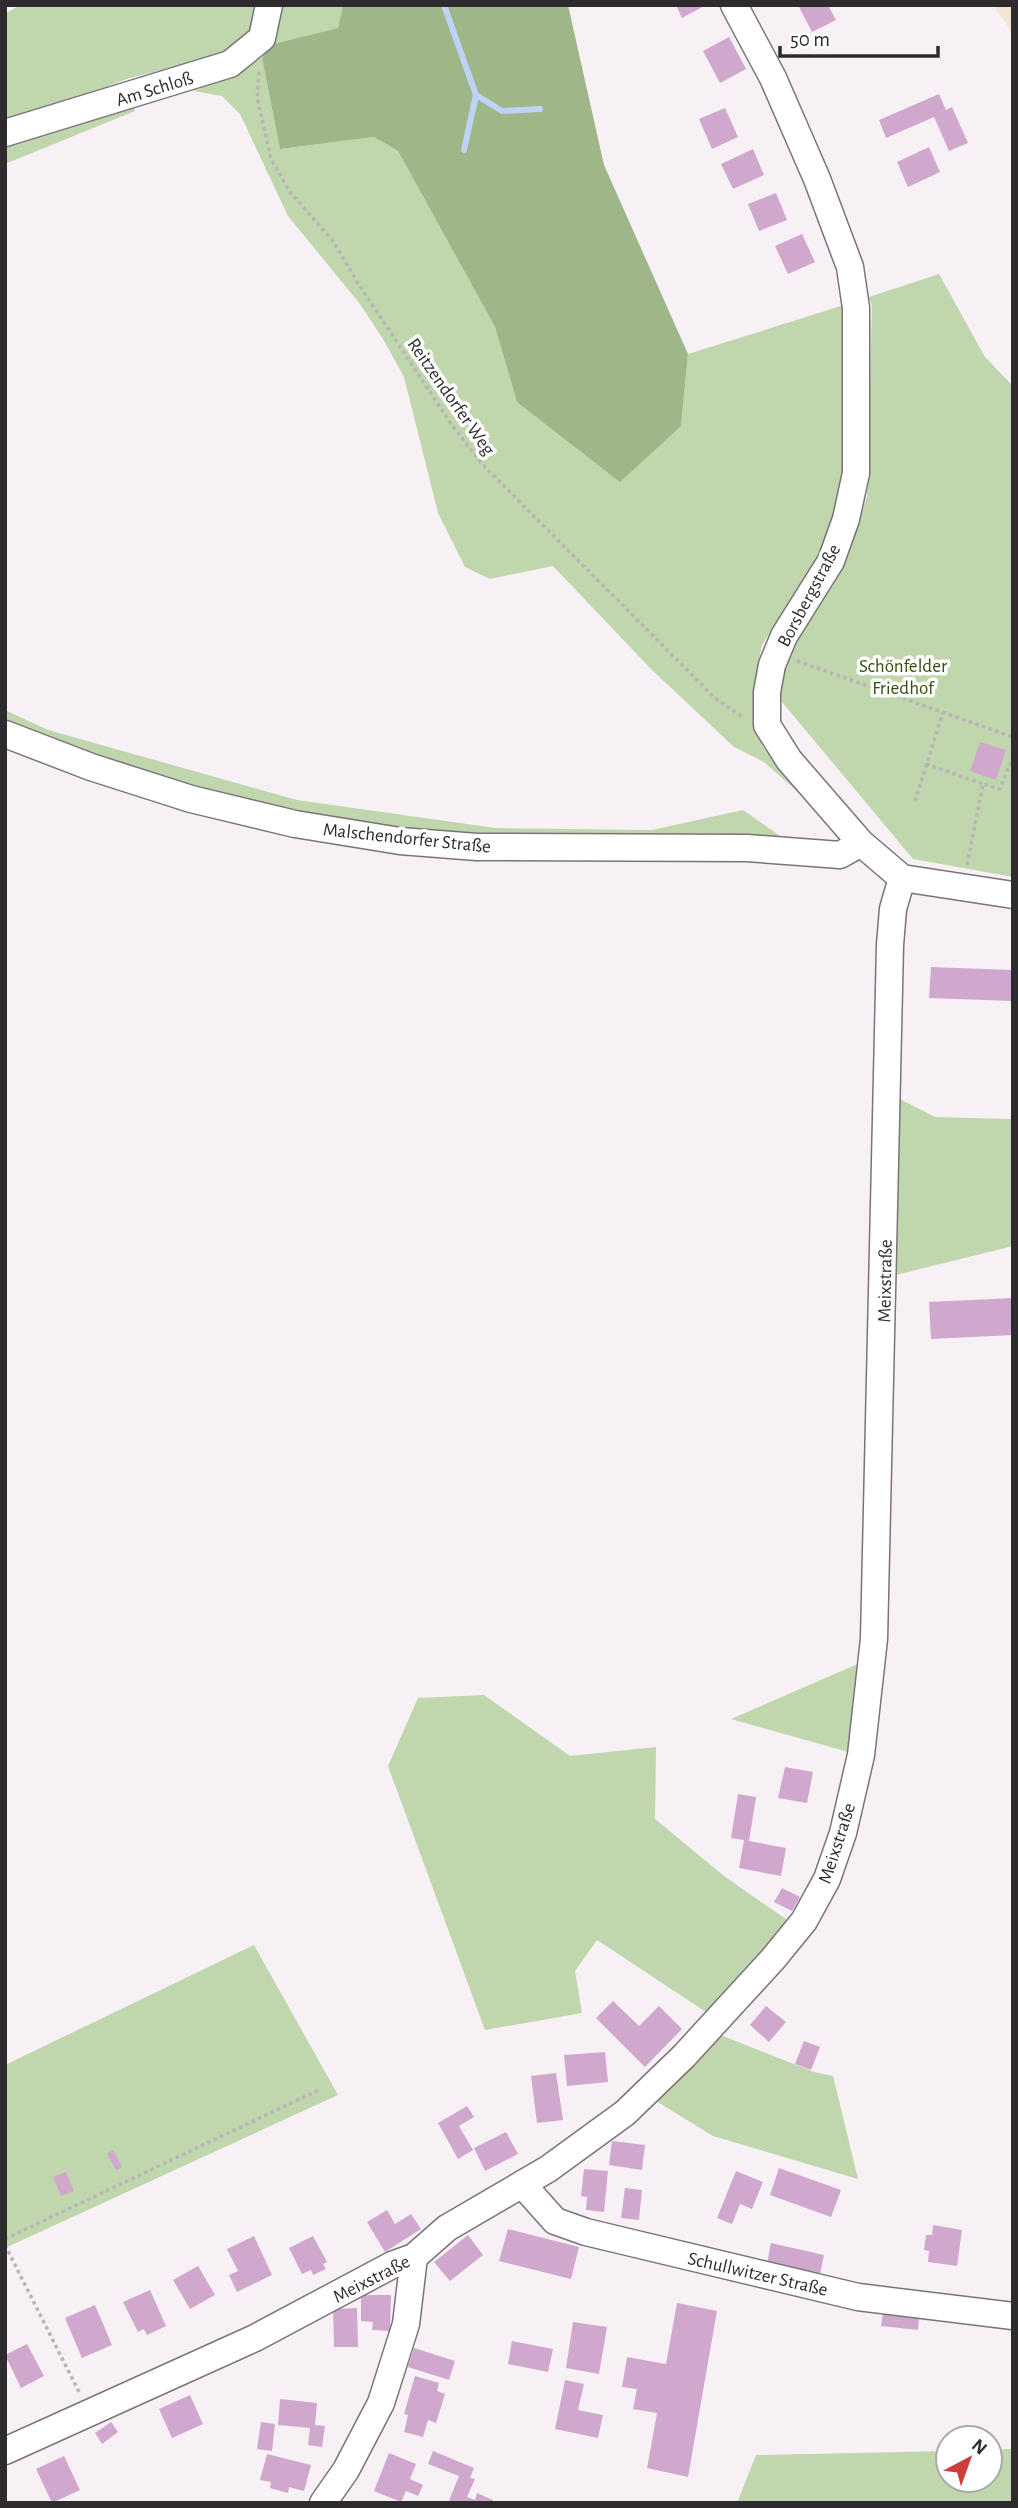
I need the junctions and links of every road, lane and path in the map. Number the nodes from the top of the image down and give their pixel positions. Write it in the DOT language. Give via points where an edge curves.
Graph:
graph roads {
  1 [pos="269,5"];
  2 [pos="734,5"];
  3 [pos="262,38"];
  4 [pos="5,133"];
  5 [pos="777,653"];
  6 [pos="943,712"];
  7 [pos="767,725"];
  8 [pos="5,734"];
  9 [pos="1013,737"];
  10 [pos="1013,756"];
  11 [pos="926,764"];
  12 [pos="983,784"];
  13 [pos="915,801"];
  14 [pos="861,843"];
  15 [pos="902,878"];
  16 [pos="961,887"];
  17 [pos="1013,895"];
  18 [pos="321,2089"];
  19 [pos="522,2185"];
  20 [pos="5,2239"];
  21 [pos="5,2245"];
  22 [pos="414,2257"];
  23 [pos="1013,2316"];
  24 [pos="89,2413"];
  25 [pos="5,2451"];
  26 [pos="323,2503"];
  1 -- 3 [label="street"];
  2 -- 5 [label="street, Borsbergstraße" via="773,78 817,178 850,267 856,308 856,472 846,519 831,561"];
  3 -- 4 [label="street, Am Schloß" via="230,64"];
  3 -- 7 [label="path, Reitzendorfer Weg" via="257,97 271,159 290,192 333,241 452,425 482,464 716,699 741,717"];
  5 -- 6 [label="path"];
  5 -- 7 [label="street, Borsbergstraße" via="767,692"];
  6 -- 9 [label="path"];
  6 -- 11 [label="path"];
  7 -- 14 [label="street" via="789,760"];
  8 -- 14 [label="street, Malschendorfer Straße" via="191,799 295,824 400,841 477,847 747,848 841,855"];
  10 -- 12 [label="path" via="1000,789"];
  11 -- 12 [label="path"];
  11 -- 13 [label="path"];
  12 -- 16 [label="path"];
  14 -- 15 [label="street"];
  15 -- 16 [label="street"];
  15 -- 19 [label="street, Meixstraße" via="890,945 874,1639 861,1755 843,1833 804,1920 773,1959 625,2112"];
  16 -- 17 [label="street"];
  18 -- 20 [label="path"];
  19 -- 22 [label="street, Meixstraße" via="447,2228"];
  19 -- 23 [label="street, Schullwitzer Straße" via="555,2221 586,2232 858,2297"];
  21 -- 24 [label="path"];
  22 -- 24 [label="street, Meixstraße" via="255,2338"];
  22 -- 26 [label="street" via="406,2324 382,2403"];
  24 -- 25 [label="street, Meixstraße"];
}
